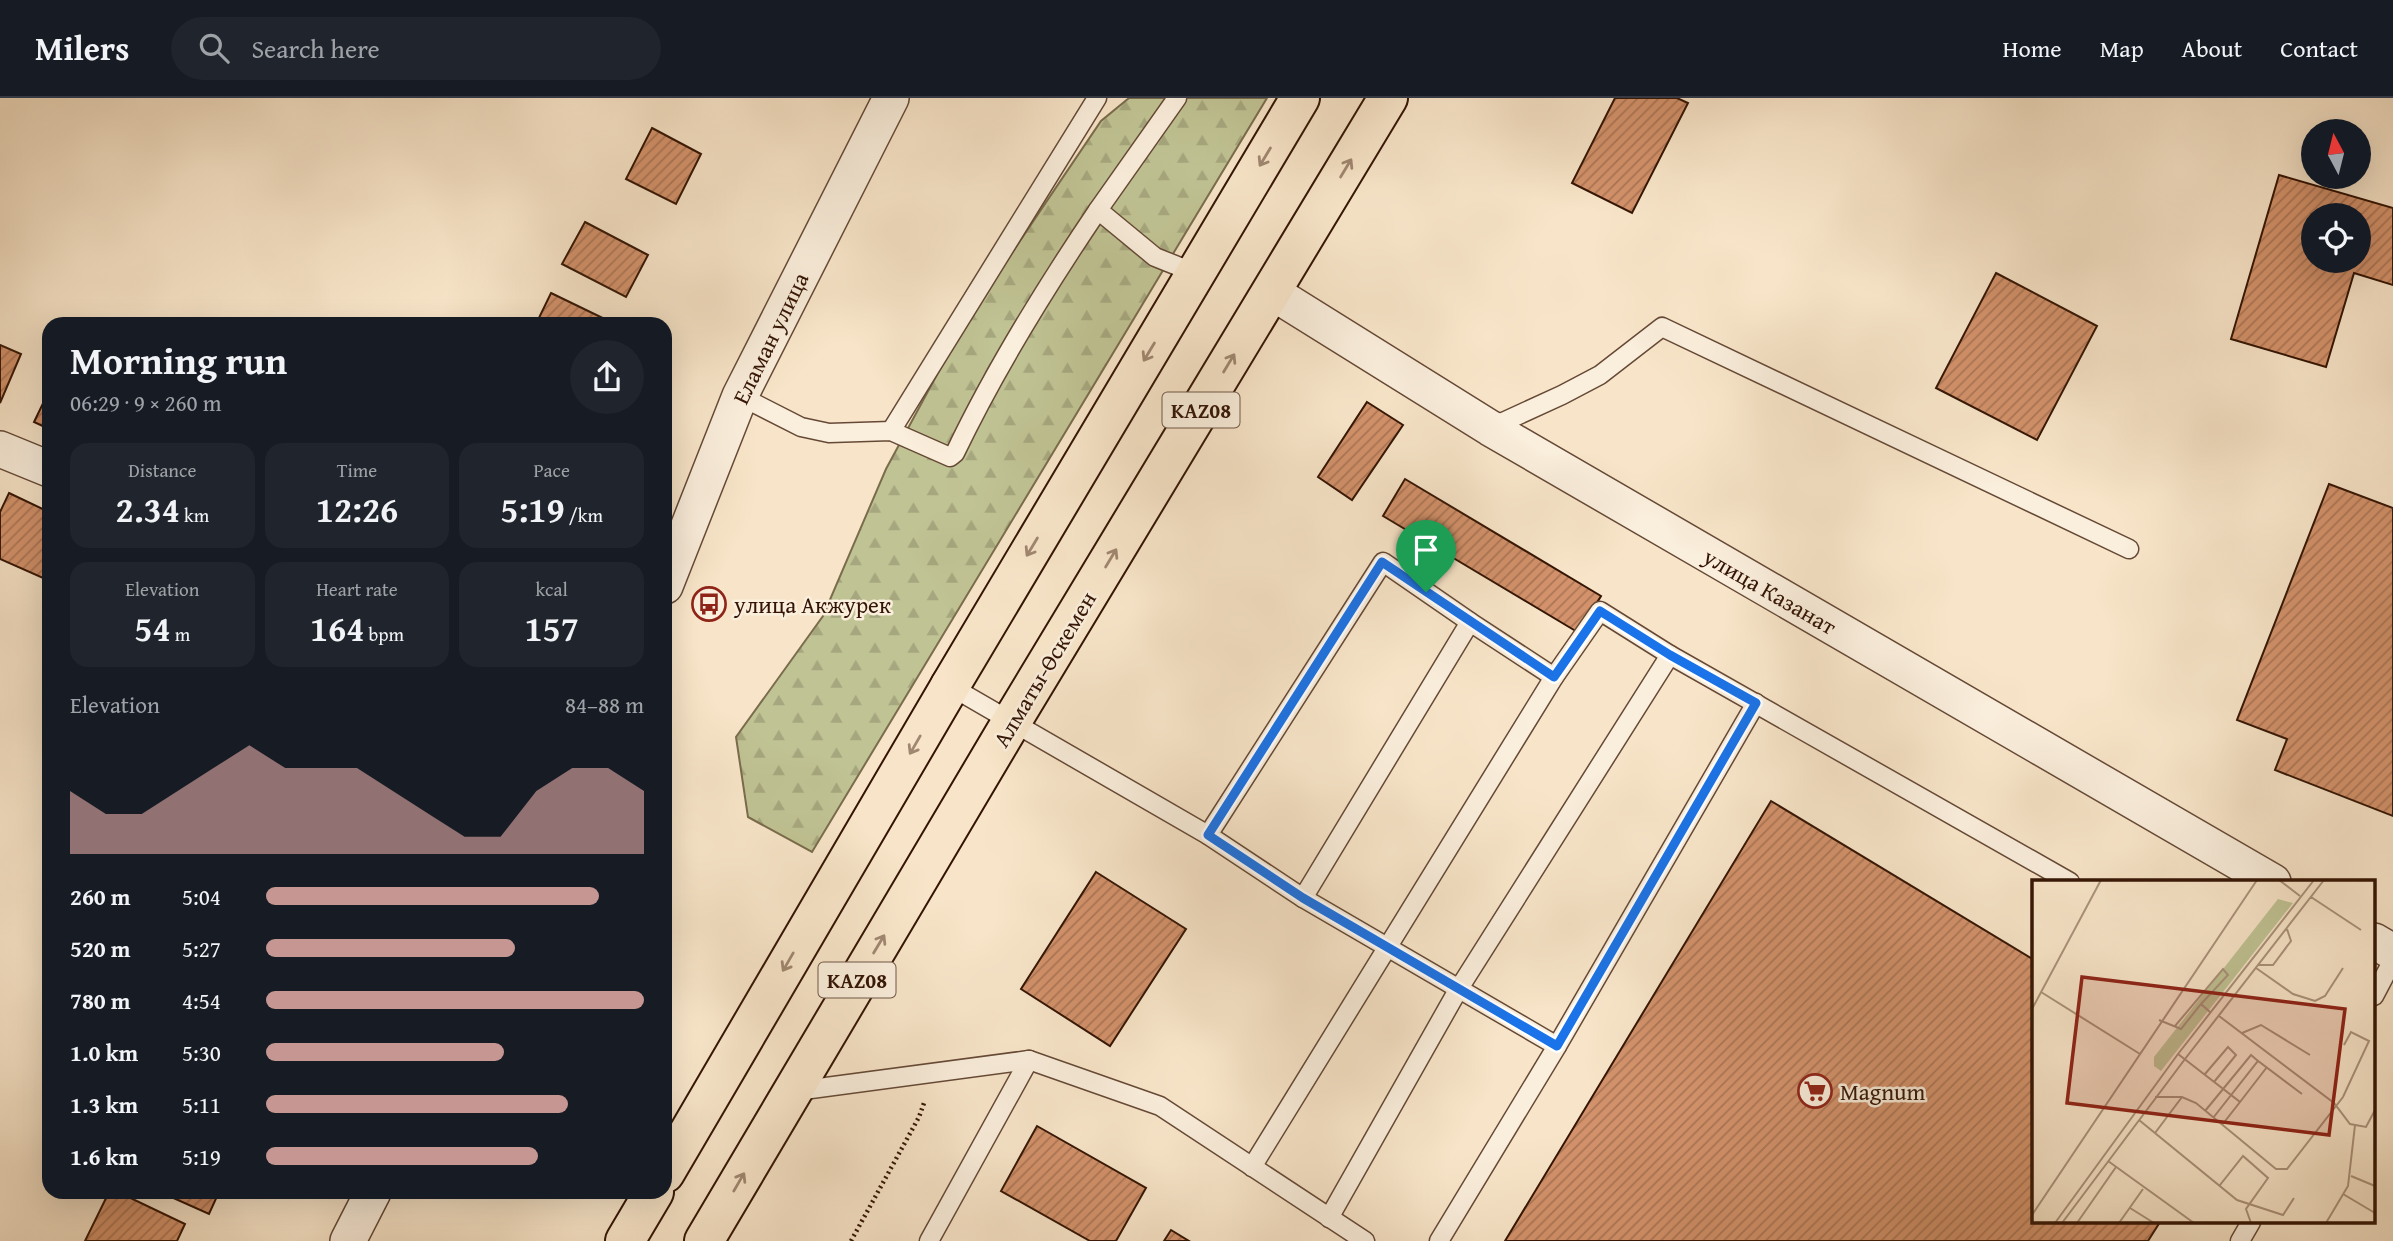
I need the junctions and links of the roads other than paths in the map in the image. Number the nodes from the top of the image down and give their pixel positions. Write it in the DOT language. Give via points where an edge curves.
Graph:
graph roads {
  1 [pos="891,98"];
  2 [pos="1097,98"];
  3 [pos="1177,98"];
  4 [pos="1300,98"];
  5 [pos="1388,98"];
  6 [pos="1098,210"];
  7 [pos="1195,273"];
  8 [pos="1272,292"];
  9 [pos="740,396"];
  10 [pos="1490,428"];
  11 [pos="891,431"];
  12 [pos="0,449"];
  13 [pos="42,466"];
  14 [pos="2129,549"];
  15 [pos="672,568"];
  16 [pos="1470,622"];
  17 [pos="1670,655"];
  18 [pos="1554,677"];
  19 [pos="950,686"];
  20 [pos="1756,703"];
  21 [pos="1012,721"];
  22 [pos="1208,835"];
  23 [pos="2066,880"];
  24 [pos="2270,880"];
  25 [pos="1303,898"];
  26 [pos="2376,942"];
  27 [pos="1388,946"];
  28 [pos="2393,952"];
  29 [pos="2393,960"];
  30 [pos="1458,990"];
  31 [pos="2376,992"];
  32 [pos="1557,1046"];
  33 [pos="1029,1059"];
  34 [pos="791,1091"];
  35 [pos="672,1161"];
  36 [pos="1252,1167"];
  37 [pos="369,1199"];
  38 [pos="650,1199"];
  39 [pos="1329,1218"];
  40 [pos="2250,1224"];
  41 [pos="348,1241"];
  42 [pos="625,1241"];
  43 [pos="704,1241"];
  44 [pos="929,1241"];
  45 [pos="1365,1241"];
  46 [pos="1439,1241"];
  47 [pos="2240,1241"];
  1 -- 9 [label="street, Еламан улица"];
  2 -- 11 [label="lane"];
  3 -- 6 [label="lane"];
  4 -- 7 [label="main road, KAZ08, one-way"];
  8 -- 5 [label="main road, Алматы-Өскемен / KAZ08, one-way"];
  6 -- 7 [label="lane" via="1155,257"];
  6 -- 11 [label="lane" via="1001,367 955,453 947,456"];
  7 -- 19 [label="main road, KAZ08, one-way"];
  8 -- 10 [label="street, улица Казанат"];
  21 -- 8 [label="main road, Алматы-Өскемен / KAZ08, one-way"];
  9 -- 11 [label="lane" via="801,427 829,433"];
  9 -- 15 [label="street, Еламан улица"];
  10 -- 14 [label="lane" via="1600,375 1662,327"];
  10 -- 24 [label="street, улица Казанат"];
  12 -- 13 [label="street"];
  16 -- 18 [label="lane"];
  16 -- 22 [label="lane" via="1382,562"];
  16 -- 25 [label="lane"];
  17 -- 18 [label="lane" via="1600,611"];
  17 -- 20 [label="lane"];
  17 -- 30 [label="lane"];
  18 -- 27 [label="lane"];
  19 -- 21 [label="lane"];
  19 -- 35 [label="main road, KAZ08, one-way"];
  20 -- 23 [label="lane"];
  20 -- 32 [label="lane"];
  21 -- 22 [label="lane"];
  34 -- 21 [label="main road, Алматы-Өскемен / KAZ08, one-way"];
  22 -- 25 [label="lane"];
  25 -- 27 [label="lane"];
  26 -- 28 [label="street"];
  27 -- 30 [label="lane"];
  27 -- 36 [label="lane"];
  29 -- 31 [label="lane"];
  30 -- 32 [label="lane"];
  30 -- 39 [label="lane"];
  32 -- 46 [label="lane"];
  33 -- 34 [label="lane"];
  33 -- 36 [label="lane" via="1160,1106"];
  33 -- 44 [label="lane"];
  43 -- 34 [label="main road, Алматы-Өскемен / KAZ08, one-way"];
  36 -- 39 [label="lane"];
  37 -- 41 [label="street"];
  38 -- 42 [label="main road"];
  39 -- 45 [label="lane"];
  40 -- 47 [label="lane"];
}
